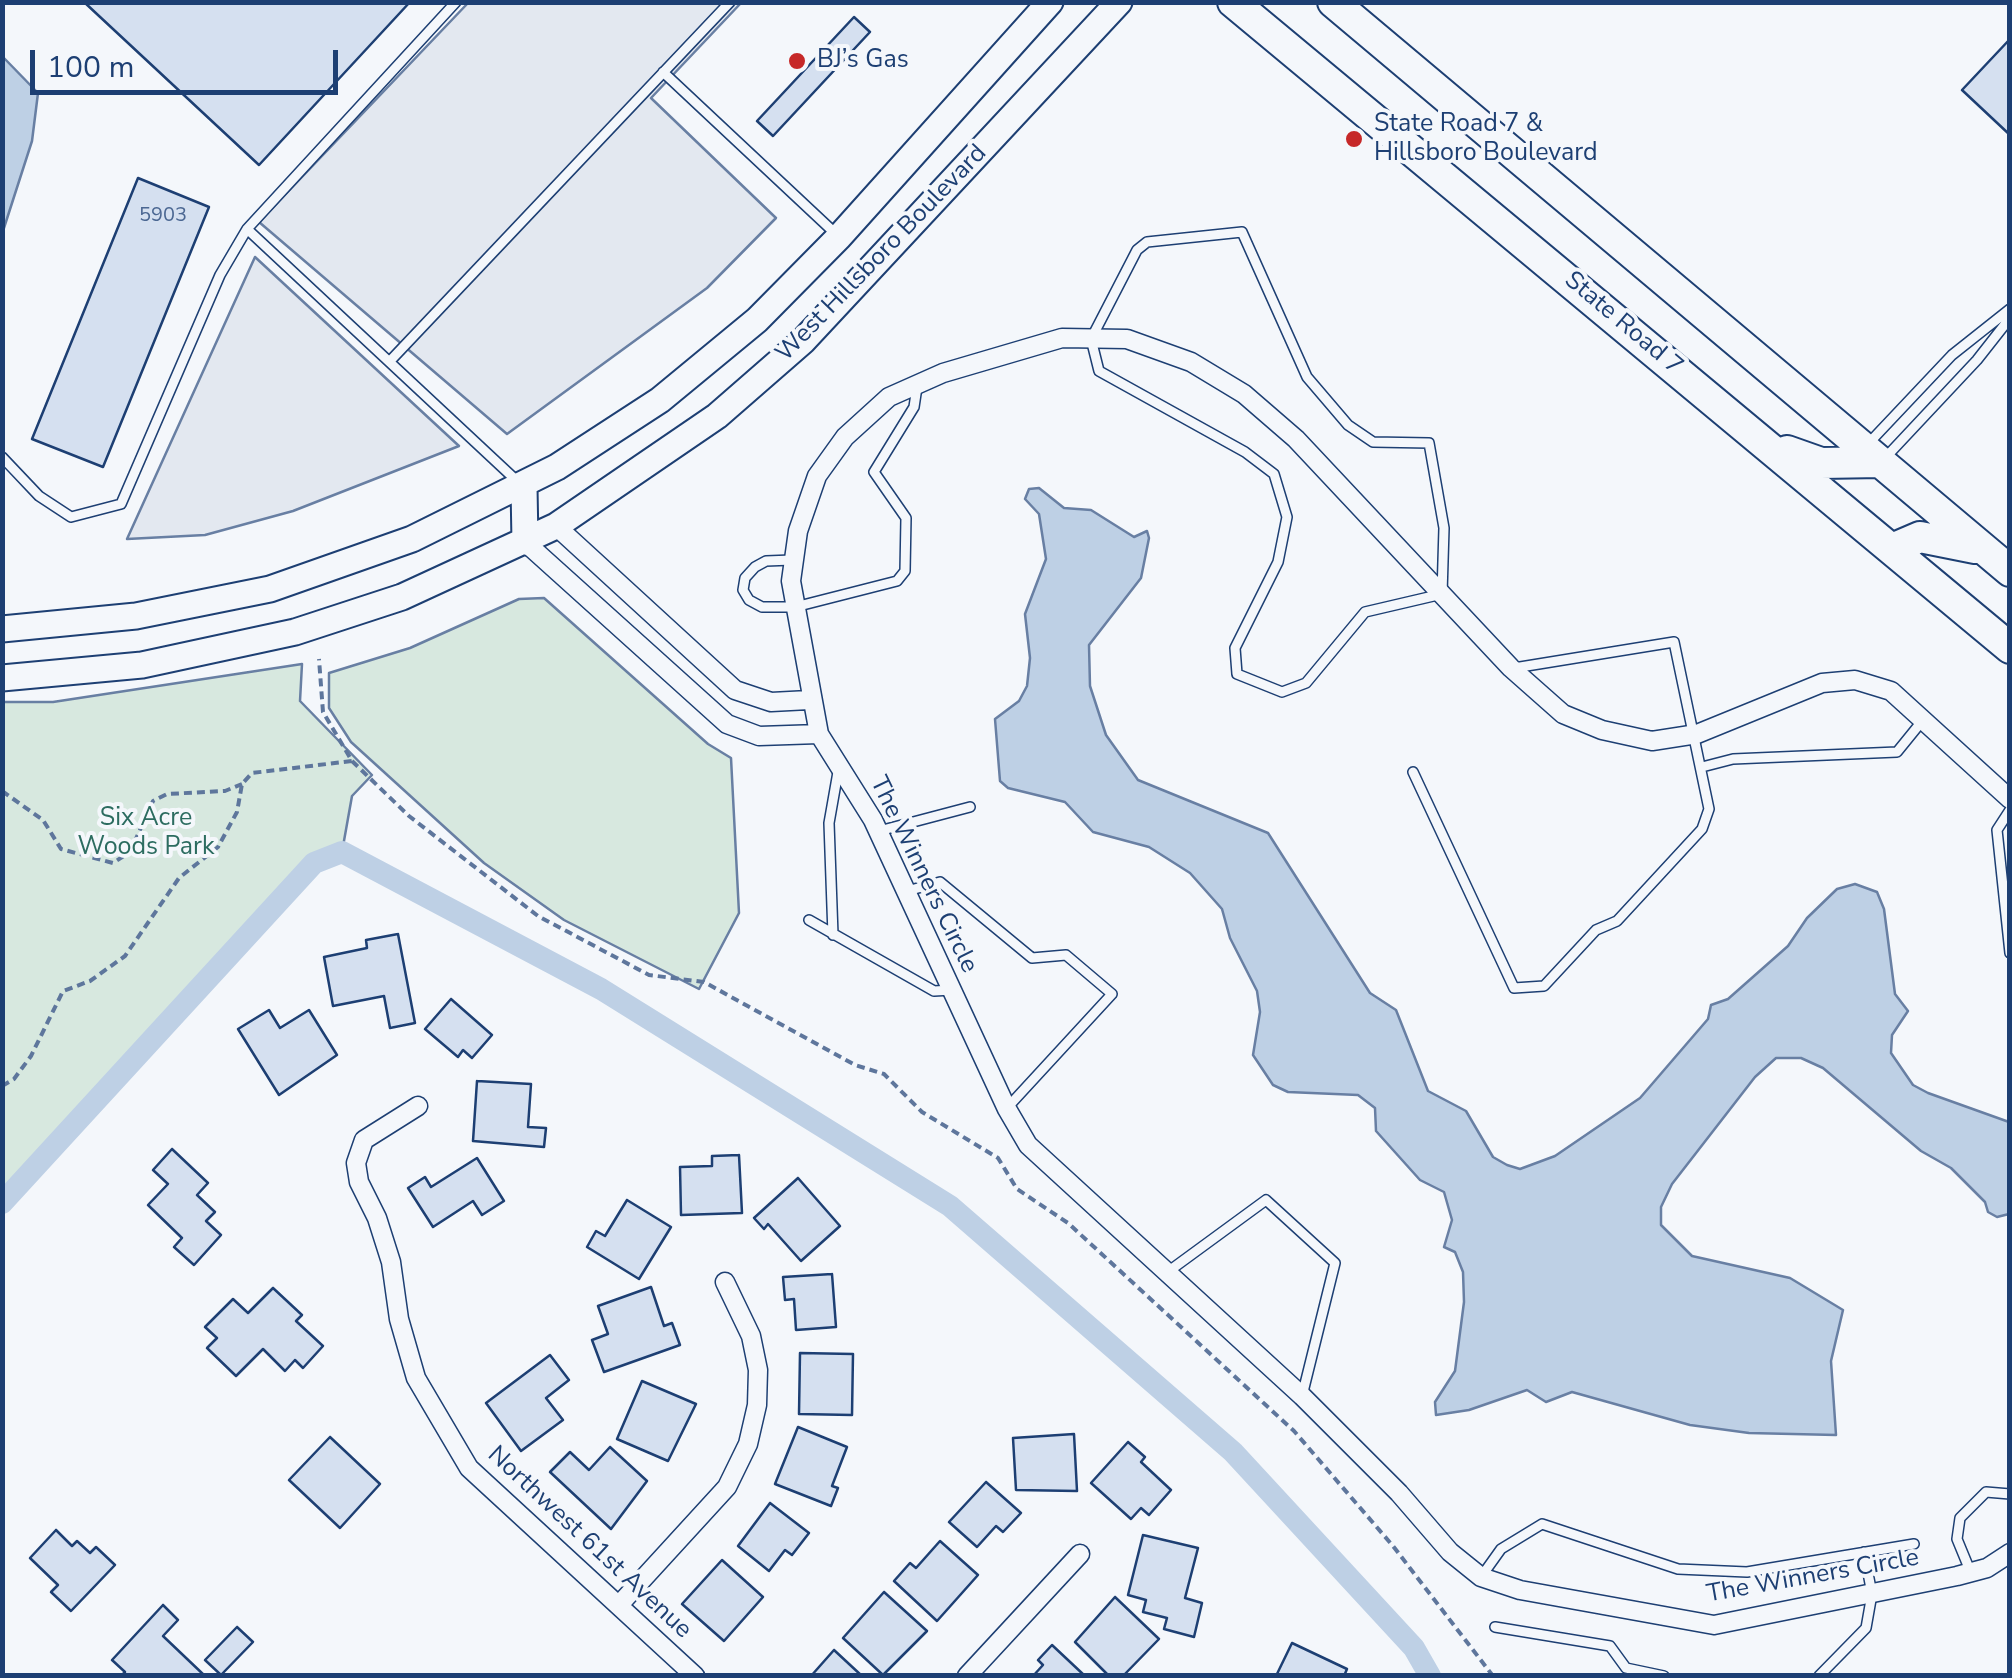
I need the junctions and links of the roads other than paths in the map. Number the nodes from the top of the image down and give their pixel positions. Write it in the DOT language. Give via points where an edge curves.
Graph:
graph roads {
  1 [pos="456,2"];
  2 [pos="730,2"];
  3 [pos="1050,2"];
  4 [pos="1119,2"];
  5 [pos="1234,2"];
  6 [pos="1332,2"];
  7 [pos="664,72"];
  8 [pos="247,229"];
  9 [pos="839,237"];
  10 [pos="2010,309"];
  11 [pos="2010,318"];
  12 [pos="1091,338"];
  13 [pos="390,361"];
  14 [pos="917,384"];
  15 [pos="1770,446"];
  16 [pos="1872,455"];
  17 [pos="2,457"];
  18 [pos="524,487"];
  19 [pos="556,526"];
  20 [pos="525,542"];
  21 [pos="1892,549"];
  22 [pos="792,560"];
  23 [pos="1998,562"];
  24 [pos="1442,594"];
  25 [pos="795,607"];
  26 [pos="2,628"];
  27 [pos="2010,648"];
  28 [pos="692,653"];
  29 [pos="1511,668"];
  30 [pos="670,676"];
  31 [pos="2,678"];
  32 [pos="809,700"];
  33 [pos="1923,720"];
  34 [pos="819,734"];
  35 [pos="1696,734"];
  36 [pos="840,764"];
  37 [pos="1702,767"];
  38 [pos="1413,772"];
  39 [pos="2010,799"];
  40 [pos="970,807"];
  41 [pos="2010,810"];
  42 [pos="878,831"];
  43 [pos="907,892"];
  44 [pos="808,920"];
  45 [pos="834,936"];
  46 [pos="2010,953"];
  47 [pos="952,990"];
  48 [pos="418,1106"];
  49 [pos="1006,1109"];
  50 [pos="1169,1270"];
  51 [pos="725,1282"];
  52 [pos="1302,1396"];
  53 [pos="2010,1494"];
  54 [pos="1914,1544"];
  55 [pos="1864,1552"];
  56 [pos="2010,1553"];
  57 [pos="1080,1554"];
  58 [pos="1971,1573"];
  59 [pos="1481,1577"];
  60 [pos="1872,1594"];
  61 [pos="619,1606"];
  62 [pos="1496,1627"];
  63 [pos="1629,1672"];
  64 [pos="695,1676"];
  65 [pos="967,1676"];
  66 [pos="1664,1676"];
  67 [pos="1818,1676"];
  1 -- 8 [label="lane"];
  2 -- 7 [label="lane"];
  3 -- 9 [label="street, West Hillsboro Boulevard"];
  4 -- 19 [label="street, West Hillsboro Boulevard" via="802,341 717,416"];
  5 -- 15 [label="main road, State Road 7"];
  6 -- 16 [label="main road"];
  7 -- 9 [label="lane"];
  7 -- 13 [label="lane"];
  8 -- 13 [label="lane"];
  8 -- 17 [label="lane" via="220,275 121,504 71,516 39,496"];
  9 -- 18 [label="street, West Hillsboro Boulevard" via="689,378"];
  10 -- 16 [label="lane" via="1952,355"];
  11 -- 16 [label="lane" via="1978,360"];
  12 -- 14 [label="street, The Winners Circle" via="1062,338"];
  12 -- 24 [label="street, The Winners Circle" via="1127,339 1190,362 1244,394 1296,439"];
  12 -- 24 [label="lane" via="1147,242 1242,232 1307,378 1348,425 1372,442 1429,443 1444,528"];
  12 -- 24 [label="lane" via="1099,371 1274,474 1287,517 1278,562 1235,648 1237,674 1282,692 1306,682 1364,612"];
  13 -- 18 [label="lane"];
  14 -- 22 [label="street, The Winners Circle" via="889,397 835,450 817,476"];
  14 -- 25 [label="lane" via="914,407 874,472 906,518 906,571 897,582"];
  15 -- 16 [label="main road" via="1822,463"];
  15 -- 21 [label="main road, State Road 7"];
  16 -- 23 [label="main road"];
  18 -- 19 [label="street"];
  18 -- 20 [label="street"];
  18 -- 26 [label="street, West Hillsboro Boulevard" via="412,539 270,588 136,616"];
  19 -- 20 [label="street, West Hillsboro Boulevard"];
  19 -- 28 [label="street"];
  20 -- 30 [label="street"];
  20 -- 31 [label="street, West Hillsboro Boulevard" via="402,597 294,632 142,665"];
  21 -- 23 [label="main road" via="1920,536"];
  21 -- 27 [label="main road, State Road 7"];
  22 -- 25 [label="street, The Winners Circle"];
  22 -- 25 [label="lane" via="755,567 743,590 762,607"];
  24 -- 29 [label="street, The Winners Circle"];
  25 -- 32 [label="street, The Winners Circle"];
  28 -- 30 [label="street"];
  28 -- 32 [label="street" via="735,690 772,702"];
  29 -- 35 [label="street, The Winners Circle" via="1563,714 1602,730 1652,741"];
  29 -- 35 [label="lane" via="1674,642"];
  30 -- 34 [label="street" via="727,724 759,736"];
  32 -- 34 [label="street, The Winners Circle"];
  33 -- 35 [label="street, The Winners Circle" via="1891,691 1855,680 1822,683"];
  33 -- 37 [label="lane" via="1898,752"];
  33 -- 39 [label="street, The Winners Circle"];
  34 -- 36 [label="street, The Winners Circle"];
  35 -- 37 [label="lane"];
  36 -- 42 [label="street, The Winners Circle"];
  36 -- 45 [label="lane" via="828,823"];
  37 -- 38 [label="lane" via="1709,809 1702,829 1617,922 1596,930 1544,986 1530,990 1514,988"];
  40 -- 42 [label="lane"];
  41 -- 46 [label="lane" via="1998,830"];
  42 -- 43 [label="street, The Winners Circle"];
  43 -- 47 [label="street, The Winners Circle"];
  43 -- 49 [label="lane" via="940,882 1032,958 1066,955 1112,994"];
  44 -- 45 [label="lane"];
  45 -- 47 [label="lane" via="934,991"];
  47 -- 49 [label="street, The Winners Circle"];
  48 -- 61 [label="street, Northwest 61st Avenue" via="364,1140 356,1164 392,1262 416,1378 469,1468"];
  49 -- 50 [label="street, The Winners Circle" via="1028,1145"];
  50 -- 52 [label="street, The Winners Circle"];
  50 -- 52 [label="lane" via="1266,1200 1336,1263"];
  51 -- 61 [label="street" via="751,1336 758,1370 748,1444 727,1487"];
  52 -- 59 [label="street, The Winners Circle"];
  53 -- 58 [label="lane" via="1986,1492 1960,1518 1957,1539"];
  54 -- 55 [label="lane"];
  55 -- 59 [label="lane" via="1746,1572 1678,1570 1542,1524 1501,1549"];
  55 -- 60 [label="lane"];
  56 -- 58 [label="street, The Winners Circle"];
  57 -- 65 [label="street"];
  58 -- 60 [label="street, The Winners Circle"];
  59 -- 60 [label="street, The Winners Circle" via="1538,1594 1714,1625"];
  60 -- 67 [label="lane" via="1866,1628"];
  61 -- 64 [label="street, Northwest 61st Avenue"];
  62 -- 63 [label="lane" via="1610,1646"];
  63 -- 66 [label="lane"];
}
